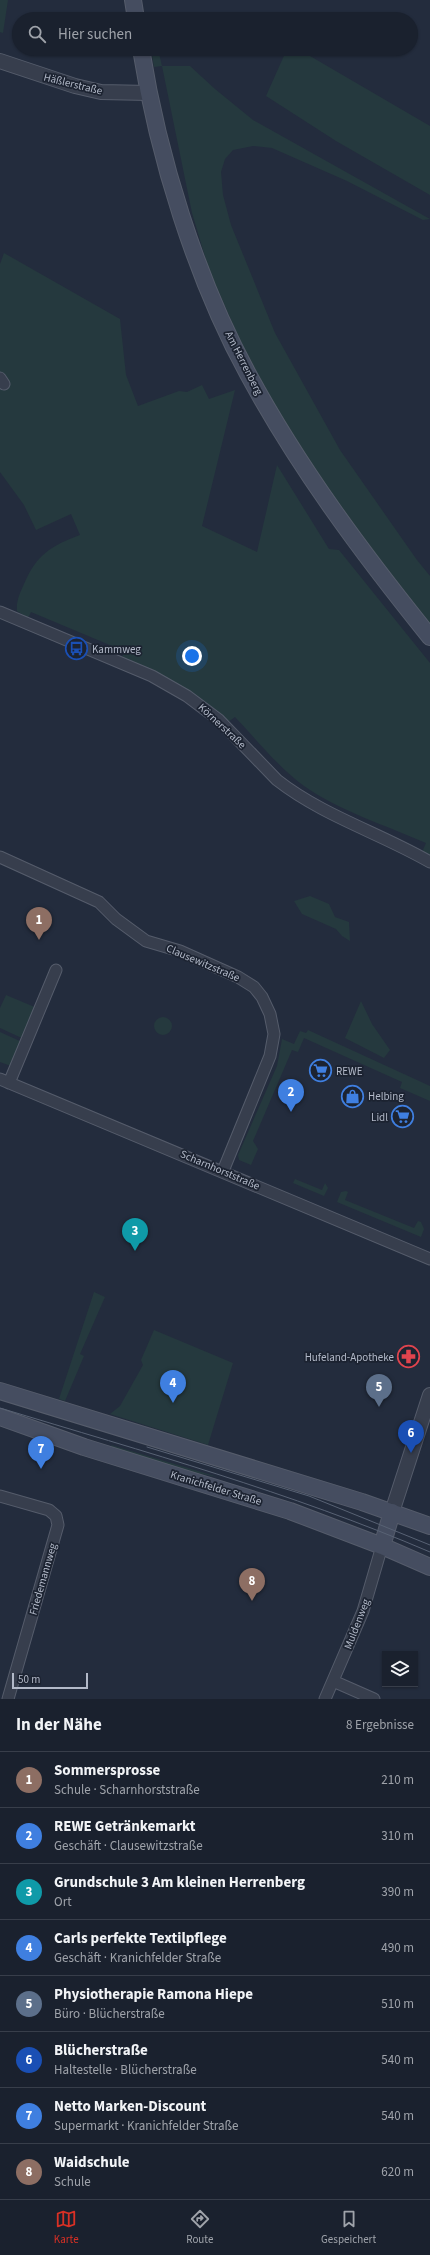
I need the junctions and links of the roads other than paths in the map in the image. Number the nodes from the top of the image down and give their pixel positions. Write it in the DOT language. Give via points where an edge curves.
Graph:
graph roads {
  1 [pos="133,0"];
  2 [pos="135,12"];
  3 [pos="142,56"];
  4 [pos="0,61"];
  5 [pos="150,93"];
  6 [pos="0,612"];
  7 [pos="430,637"];
  8 [pos="0,857"];
  9 [pos="430,862"];
  10 [pos="56,970"];
  11 [pos="5,1081"];
  12 [pos="223,1171"];
  13 [pos="430,1259"];
  14 [pos="0,1391"];
  15 [pos="430,1395"];
  16 [pos="0,1417"];
  17 [pos="0,1496"];
  18 [pos="392,1512"];
  19 [pos="430,1526"];
  20 [pos="382,1546"];
  21 [pos="430,1567"];
  22 [pos="333,1680"];
  23 [pos="8,1699"];
  24 [pos="325,1699"];
  25 [pos="374,1699"];
  1 -- 2 [label="main road"];
  3 -- 5 [label="main road, Am Herrenberg"];
  4 -- 5 [label="street, Häßlerstraße" via="101,92"];
  5 -- 7 [label="main road, Am Herrenberg" via="169,172 186,226 206,280 248,373 284,437 337,516"];
  6 -- 9 [label="street, Körnerstraße" via="130,666 187,696 219,720 288,789 318,807"];
  8 -- 12 [label="street, Clausewitzstraße" via="99,902 116,919 146,941 180,951 238,977 254,987 262,997 270,1014 273,1042 270,1056"];
  10 -- 11 [label="street, Scharnhorststraße"];
  11 -- 12 [label="street, Scharnhorststraße"];
  12 -- 13 [label="street, Scharnhorststraße"];
  14 -- 18 [label="main road"];
  15 -- 18 [label="street"];
  16 -- 20 [label="main road, Kranichfelder Straße" via="103,1453 290,1511"];
  17 -- 23 [label="street, Friedemannweg" via="49,1510 56,1516 58,1525"];
  18 -- 19 [label="main road"];
  18 -- 20 [label="main road"];
  20 -- 21 [label="main road, Kranichfelder Straße"];
  20 -- 22 [label="street, Muldenweg" via="364,1611"];
  22 -- 24 [label="street, Muldenweg"];
  22 -- 25 [label="street"];
}
